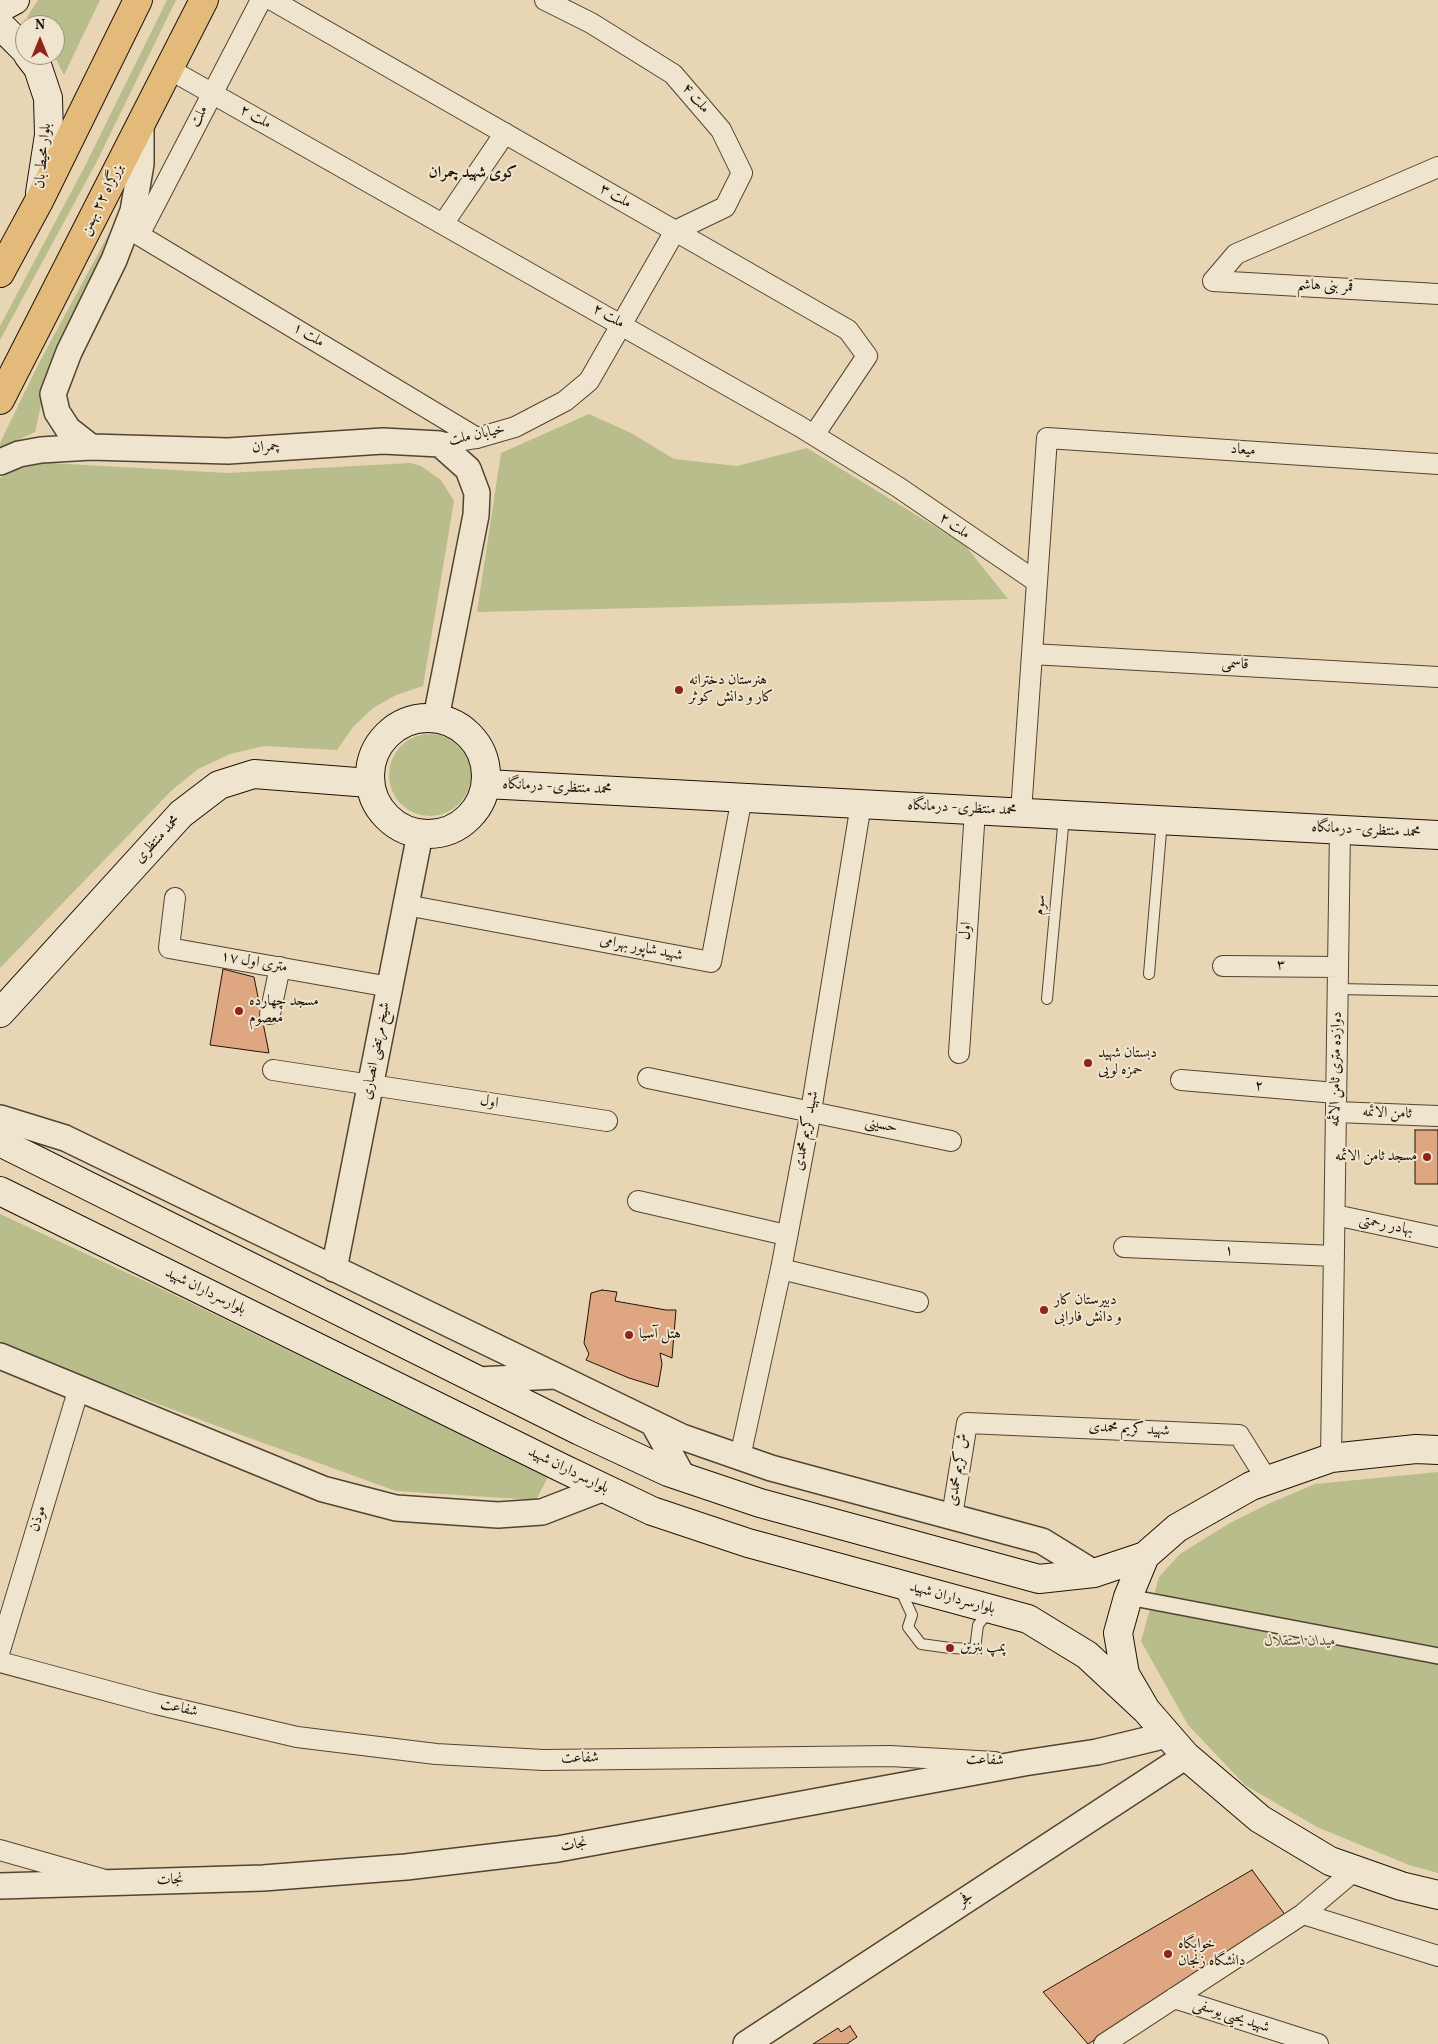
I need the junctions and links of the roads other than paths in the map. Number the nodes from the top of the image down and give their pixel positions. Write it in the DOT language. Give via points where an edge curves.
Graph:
graph roads {
  1 [pos="16,0"];
  2 [pos="138,0"];
  3 [pos="204,0"];
  4 [pos="261,0"];
  5 [pos="272,0"];
  6 [pos="545,0"];
  7 [pos="0,8"];
  8 [pos="0,25"];
  9 [pos="15,40"];
  10 [pos="36,65"];
  11 [pos="169,69"];
  12 [pos="212,94"];
  13 [pos="142,124"];
  14 [pos="504,133"];
  15 [pos="1438,167"];
  16 [pos="39,201"];
  17 [pos="443,224"];
  18 [pos="675,231"];
  19 [pos="139,235"];
  20 [pos="0,273"];
  21 [pos="1438,294"];
  22 [pos="621,325"];
  23 [pos="0,400"];
  24 [pos="814,435"];
  25 [pos="477,438"];
  26 [pos="440,444"];
  27 [pos="91,447"];
  28 [pos="0,462"];
  29 [pos="1438,464"];
  30 [pos="1037,582"];
  31 [pos="1032,654"];
  32 [pos="1438,677"];
  33 [pos="436,718"];
  34 [pos="370,784"];
  35 [pos="486,784"];
  36 [pos="742,798"];
  37 [pos="861,804"];
  38 [pos="975,810"];
  39 [pos="1021,812"];
  40 [pos="1064,815"];
  41 [pos="1162,820"];
  42 [pos="1340,830"];
  43 [pos="420,834"];
  44 [pos="1438,835"];
  45 [pos="175,898"];
  46 [pos="406,905"];
  47 [pos="1223,966"];
  48 [pos="280,967"];
  49 [pos="1338,967"];
  50 [pos="1149,974"];
  51 [pos="390,987"];
  52 [pos="1338,989"];
  53 [pos="1438,991"];
  54 [pos="1047,999"];
  55 [pos="0,1013"];
  56 [pos="270,1014"];
  57 [pos="959,1053"];
  58 [pos="274,1070"];
  59 [pos="648,1078"];
  60 [pos="1181,1080"];
  61 [pos="370,1085"];
  62 [pos="1336,1102"];
  63 [pos="811,1111"];
  64 [pos="1438,1116"];
  65 [pos="0,1118"];
  66 [pos="607,1121"];
  67 [pos="951,1141"];
  68 [pos="0,1142"];
  69 [pos="0,1191"];
  70 [pos="638,1201"];
  71 [pos="1335,1215"];
  72 [pos="786,1235"];
  73 [pos="1438,1237"];
  74 [pos="1124,1247"];
  75 [pos="1334,1256"];
  76 [pos="334,1269"];
  77 [pos="781,1269"];
  78 [pos="918,1302"];
  79 [pos="0,1356"];
  80 [pos="556,1376"];
  81 [pos="479,1380"];
  82 [pos="79,1388"];
  83 [pos="653,1423"];
  84 [pos="967,1423"];
  85 [pos="1438,1450"];
  86 [pos="740,1457"];
  87 [pos="1332,1458"];
  88 [pos="683,1477"];
  89 [pos="1267,1480"];
  90 [pos="604,1488"];
  91 [pos="952,1516"];
  92 [pos="1145,1556"];
  93 [pos="1094,1573"];
  94 [pos="898,1584"];
  95 [pos="1128,1597"];
  96 [pos="990,1609"];
  97 [pos="0,1650"];
  98 [pos="1438,1656"];
  99 [pos="0,1662"];
  100 [pos="1146,1710"];
  101 [pos="1167,1735"];
  102 [pos="1186,1756"];
  103 [pos="1024,1763"];
  104 [pos="0,1850"];
  105 [pos="1355,1870"];
  106 [pos="117,1883"];
  107 [pos="0,1886"];
  108 [pos="1438,1895"];
  109 [pos="1303,1914"];
  110 [pos="1438,1956"];
  111 [pos="1174,1998"];
  112 [pos="746,2044"];
  113 [pos="1104,2044"];
  114 [pos="1318,2044"];
  1 -- 7 [label="main road"];
  2 -- 16 [label="highway"];
  3 -- 11 [label="highway, بزرگراه ۲۲ بهمن"];
  4 -- 12 [label="street, ملت"];
  5 -- 14 [label="street, ملت ۳"];
  6 -- 18 [label="street, ملت ۴" via="592,23 673,74 721,130 742,173 724,207"];
  8 -- 9 [label="main road"];
  10 -- 16 [label="main road, بلوار محیط بان" via="48,98 49,135"];
  11 -- 12 [label="street, ملت ۲"];
  11 -- 13 [label="highway, بزرگراه ۲۲ بهمن"];
  12 -- 17 [label="street, ملت ۲"];
  12 -- 19 [label="street, ملت"];
  13 -- 23 [label="highway, بزرگراه ۲۲ بهمن"];
  13 -- 27 [label="street" via="142,164 133,211 53,394 57,412 68,429"];
  14 -- 17 [label="street"];
  14 -- 18 [label="street, ملت ۳"];
  15 -- 21 [label="street, قمر بنی هاشم" via="1236,254 1213,281"];
  16 -- 20 [label="highway"];
  17 -- 22 [label="street, ملت ۲"];
  18 -- 22 [label="street, خیابان ملت"];
  18 -- 24 [label="street, ملت ۳" via="848,330 867,356"];
  19 -- 25 [label="street, ملت ۱"];
  22 -- 24 [label="street, ملت ۲"];
  22 -- 25 [label="street, خیابان ملت" via="589,381 565,401 515,427"];
  24 -- 30 [label="street, ملت ۲" via="898,487"];
  25 -- 26 [label="street, خیابان ملت"];
  26 -- 27 [label="street, چمران" via="383,441 228,451"];
  26 -- 33 [label="street, خیابان ملت" via="468,468 477,493 476,515"];
  27 -- 28 [label="street, چمران" via="41,450"];
  29 -- 30 [label="street, میعاد" via="1047,438"];
  30 -- 31 [label="street"];
  31 -- 32 [label="street, قاسمی"];
  31 -- 39 [label="street"];
  33 -- 34 [label="main road" via="406,722 381,740 370,768"];
  33 -- 35 [label="main road" via="464,730 474,740 484,761"];
  34 -- 43 [label="main road" via="381,811 405,830"];
  34 -- 55 [label="main road, محمد منتظری" via="254,774 219,785 181,814"];
  35 -- 36 [label="main road, محمد منتظری- درمانگاه"];
  35 -- 43 [label="main road" via="474,812 463,822 450,830"];
  36 -- 37 [label="main road, محمد منتظری- درمانگاه"];
  36 -- 46 [label="street, شهید شاپور بهرامی" via="711,962"];
  37 -- 38 [label="main road, محمد منتظری- درمانگاه"];
  37 -- 63 [label="street, شهید کریم محمدی"];
  38 -- 39 [label="main road, محمد منتظری- درمانگاه"];
  38 -- 57 [label="street, اول"];
  39 -- 40 [label="main road, محمد منتظری- درمانگاه"];
  40 -- 41 [label="main road, محمد منتظری- درمانگاه"];
  40 -- 54 [label="lane, سوم"];
  41 -- 42 [label="main road, محمد منتظری- درمانگاه"];
  41 -- 50 [label="lane"];
  42 -- 44 [label="main road, محمد منتظری- درمانگاه"];
  42 -- 49 [label="street, دوازده متری ثامن الائمه"];
  43 -- 46 [label="street, شیخ مرتضی انصاری"];
  45 -- 48 [label="street, ۱۷ متری اول" via="169,948"];
  46 -- 51 [label="street, شیخ مرتضی انصاری"];
  47 -- 49 [label="street, ۳"];
  48 -- 51 [label="street, ۱۷ متری اول"];
  48 -- 56 [label="street"];
  49 -- 52 [label="street, دوازده متری ثامن الائمه"];
  51 -- 61 [label="street, شیخ مرتضی انصاری"];
  52 -- 53 [label="lane"];
  52 -- 62 [label="street, دوازده متری ثامن الائمه"];
  58 -- 61 [label="street, اول"];
  59 -- 63 [label="street, حسینی"];
  60 -- 62 [label="street, ۲"];
  61 -- 66 [label="street, اول"];
  61 -- 76 [label="street, شیخ مرتضی انصاری"];
  62 -- 64 [label="street, ثامن الائمه"];
  62 -- 71 [label="street, دوازده متری ثامن الائمه"];
  63 -- 67 [label="street, حسینی"];
  63 -- 72 [label="street, شهید کریم محمدی"];
  65 -- 76 [label="street" via="65,1138"];
  68 -- 81 [label="main road"];
  69 -- 90 [label="main road, بلوارسرداران شهید"];
  70 -- 72 [label="street"];
  71 -- 73 [label="street, بهادر رحمتی"];
  71 -- 75 [label="street, دوازده متری ثامن الائمه"];
  72 -- 77 [label="street, شهید کریم محمدی"];
  74 -- 75 [label="street, ۱"];
  75 -- 87 [label="street, دوازده متری ثامن الائمه"];
  76 -- 80 [label="street"];
  77 -- 78 [label="street"];
  77 -- 86 [label="street, شهید کریم محمدی"];
  79 -- 82 [label="street"];
  80 -- 81 [label="street"];
  80 -- 83 [label="street"];
  81 -- 88 [label="main road" via="588,1435"];
  82 -- 90 [label="street" via="323,1489 396,1508 498,1515 542,1512"];
  82 -- 97 [label="street, موذن"];
  83 -- 86 [label="street"];
  83 -- 88 [label="street"];
  84 -- 89 [label="street, شهید کریم محمدی" via="1239,1435"];
  84 -- 91 [label="street, ش کریم محمدی"];
  85 -- 87 [label="main road" via="1416,1449"];
  86 -- 91 [label="street"];
  87 -- 89 [label="main road"];
  88 -- 93 [label="main road" via="760,1503 1039,1579"];
  89 -- 92 [label="main road" via="1177,1528"];
  90 -- 94 [label="main road, بلوارسرداران شهید" via="652,1511 748,1543"];
  91 -- 93 [label="street" via="1042,1541"];
  92 -- 93 [label="main road"];
  92 -- 95 [label="main road"];
  94 -- 96 [label="main road, بلوارسرداران شهید"];
  94 -- 96 [label="lane" via="912,1615 908,1627 921,1644 975,1649 978,1625"];
  95 -- 98 [label="street"];
  95 -- 100 [label="main road" via="1118,1633 1125,1674"];
  96 -- 100 [label="main road, بلوارسرداران شهید" via="1028,1619 1087,1655"];
  99 -- 103 [label="street, شفاعت" via="156,1704 297,1737 436,1754 543,1760 890,1756"];
  100 -- 101 [label="main road"];
  101 -- 102 [label="main road"];
  101 -- 103 [label="street, شفاعت" via="1096,1752"];
  102 -- 105 [label="main road" via="1260,1819 1330,1861"];
  102 -- 112 [label="street, فجر"];
  103 -- 106 [label="street, نجات" via="558,1849 264,1878"];
  104 -- 106 [label="street, نجات"];
  105 -- 108 [label="main road"];
  105 -- 109 [label="street"];
  106 -- 107 [label="street, نجات"];
  109 -- 110 [label="street"];
  109 -- 111 [label="street"];
  111 -- 113 [label="street"];
  111 -- 114 [label="street, شهید یحیی یوسفی"];
}
